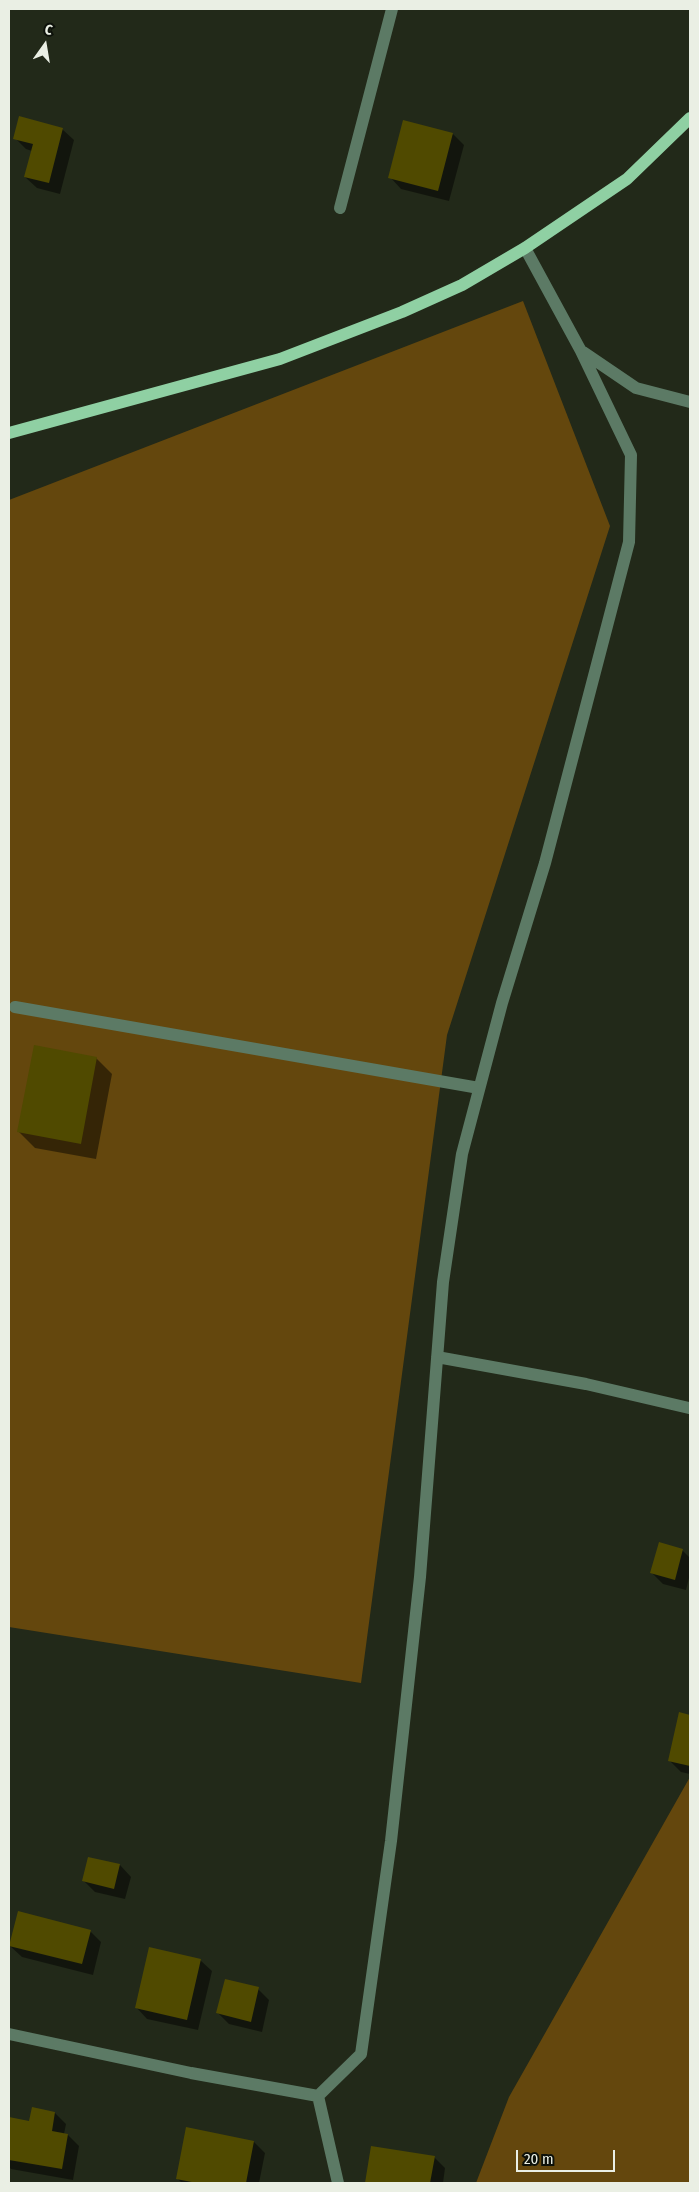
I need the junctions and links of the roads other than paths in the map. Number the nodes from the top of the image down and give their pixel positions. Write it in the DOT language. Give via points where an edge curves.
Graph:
graph roads {
  1 [pos="392,9"];
  2 [pos="690,118"];
  3 [pos="340,208"];
  4 [pos="525,248"];
  5 [pos="581,351"];
  6 [pos="690,402"];
  7 [pos="9,432"];
  8 [pos="14,1007"];
  9 [pos="479,1088"];
  10 [pos="437,1356"];
  11 [pos="689,1408"];
  12 [pos="9,2034"];
  13 [pos="318,2096"];
  14 [pos="338,2183"];
  1 -- 3 [label="street"];
  2 -- 4 [label="main road" via="627,179"];
  4 -- 5 [label="street"];
  4 -- 7 [label="main road" via="462,285 280,359"];
  5 -- 6 [label="street" via="636,388"];
  5 -- 9 [label="street" via="631,455 629,542 545,863"];
  8 -- 9 [label="street"];
  9 -- 10 [label="street" via="462,1154 442,1282"];
  10 -- 11 [label="street" via="586,1384"];
  10 -- 13 [label="street" via="420,1577 392,1831 361,2054"];
  12 -- 13 [label="street"];
  13 -- 14 [label="street"];
}
